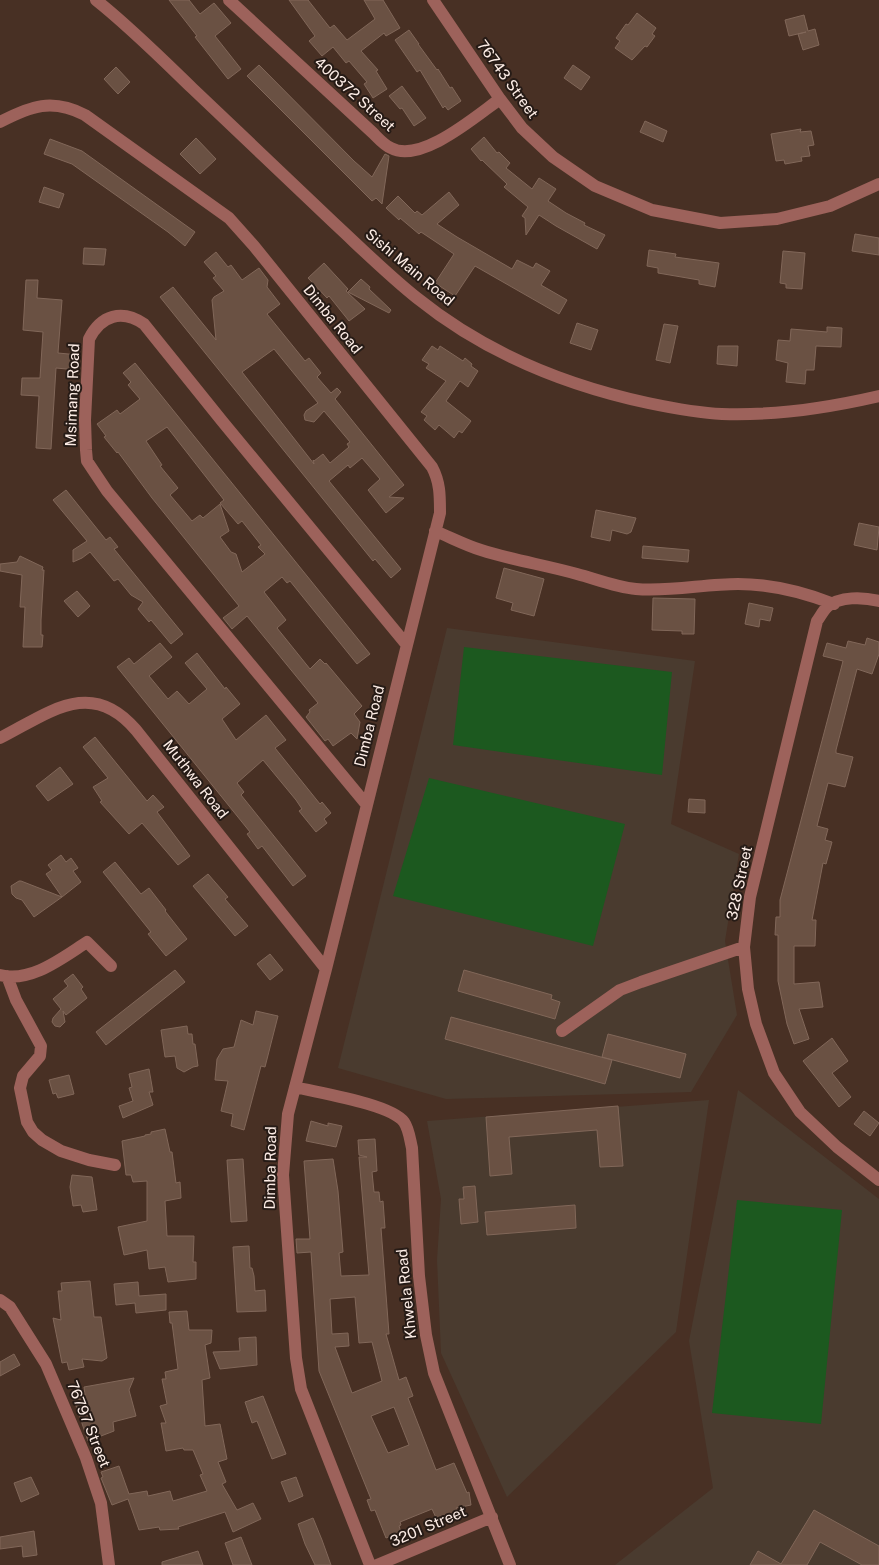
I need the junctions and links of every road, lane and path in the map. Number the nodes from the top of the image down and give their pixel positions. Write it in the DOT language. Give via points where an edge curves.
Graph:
graph roads {
  1 [pos="96,0"];
  2 [pos="101,0"];
  3 [pos="229,0"];
  4 [pos="433,0"];
  5 [pos="110,11"];
  6 [pos="500,99"];
  7 [pos="0,122"];
  8 [pos="879,184"];
  9 [pos="879,396"];
  10 [pos="435,531"];
  11 [pos="879,601"];
  12 [pos="834,604"];
  13 [pos="406,644"];
  14 [pos="0,738"];
  15 [pos="366,804"];
  16 [pos="744,947"];
  17 [pos="111,966"];
  18 [pos="326,969"];
  19 [pos="4,976"];
  20 [pos="562,1031"];
  21 [pos="295,1087"];
  22 [pos="115,1165"];
  23 [pos="879,1180"];
  24 [pos="5,1303"];
  25 [pos="492,1517"];
  26 [pos="109,1565"];
  27 [pos="370,1565"];
  28 [pos="378,1565"];
  29 [pos="510,1565"];
  1 -- 5 [label="street, Sishi Main Road"];
  2 -- 5 [label="street, Sishi Main Road"];
  3 -- 6 [label="street, 400372 Street" via="391,148 420,150 469,122"];
  4 -- 6 [label="street, 76743 Street"];
  5 -- 9 [label="street, Sishi Main Road" via="417,298 461,330 509,356 556,378 614,396 681,410 721,414 779,413 828,408"];
  6 -- 8 [label="street, 76743 Street" via="522,128 553,157 595,186 652,210 720,222 777,220 830,206"];
  7 -- 10 [label="street, Dimba Road" via="33,108 70,107 85,114 229,218 432,466 440,492 440,513"];
  10 -- 12 [label="street" via="480,550 616,585 652,589 758,585 808,594"];
  10 -- 13 [label="street, Dimba Road"];
  11 -- 12 [label="street" via="843,599"];
  12 -- 16 [label="street, 328 Street" via="827,607 817,621 807,659 750,898"];
  13 -- 15 [label="street, Dimba Road"];
  13 -- 15 [label="street, Msimang Road" via="144,324 125,315 104,321 95,328 89,339 85,420 87,462 107,491"];
  14 -- 18 [label="street, Muthwa Road" via="56,709 75,703 95,703 115,709 136,730"];
  15 -- 18 [label="street, Dimba Road"];
  16 -- 20 [label="street" via="620,990"];
  16 -- 23 [label="street, 328 Street" via="748,990 756,1024 774,1073 800,1112"];
  17 -- 19 [label="street" via="86,942 33,973"];
  18 -- 21 [label="street, Dimba Road"];
  19 -- 22 [label="street" via="41,1046 40,1056 23,1076 20,1088 27,1122 42,1140 61,1151"];
  21 -- 25 [label="street, Khwela Road" via="381,1108 404,1122 412,1148 419,1276 434,1373"];
  21 -- 27 [label="street, Dimba Road" via="288,1114 283,1175 296,1358 304,1397"];
  24 -- 26 [label="street, 76797 Street" via="46,1364 86,1458 101,1503"];
  25 -- 28 [label="street, 3201 Street"];
  25 -- 29 [label="street, Khwela Road"];
}
